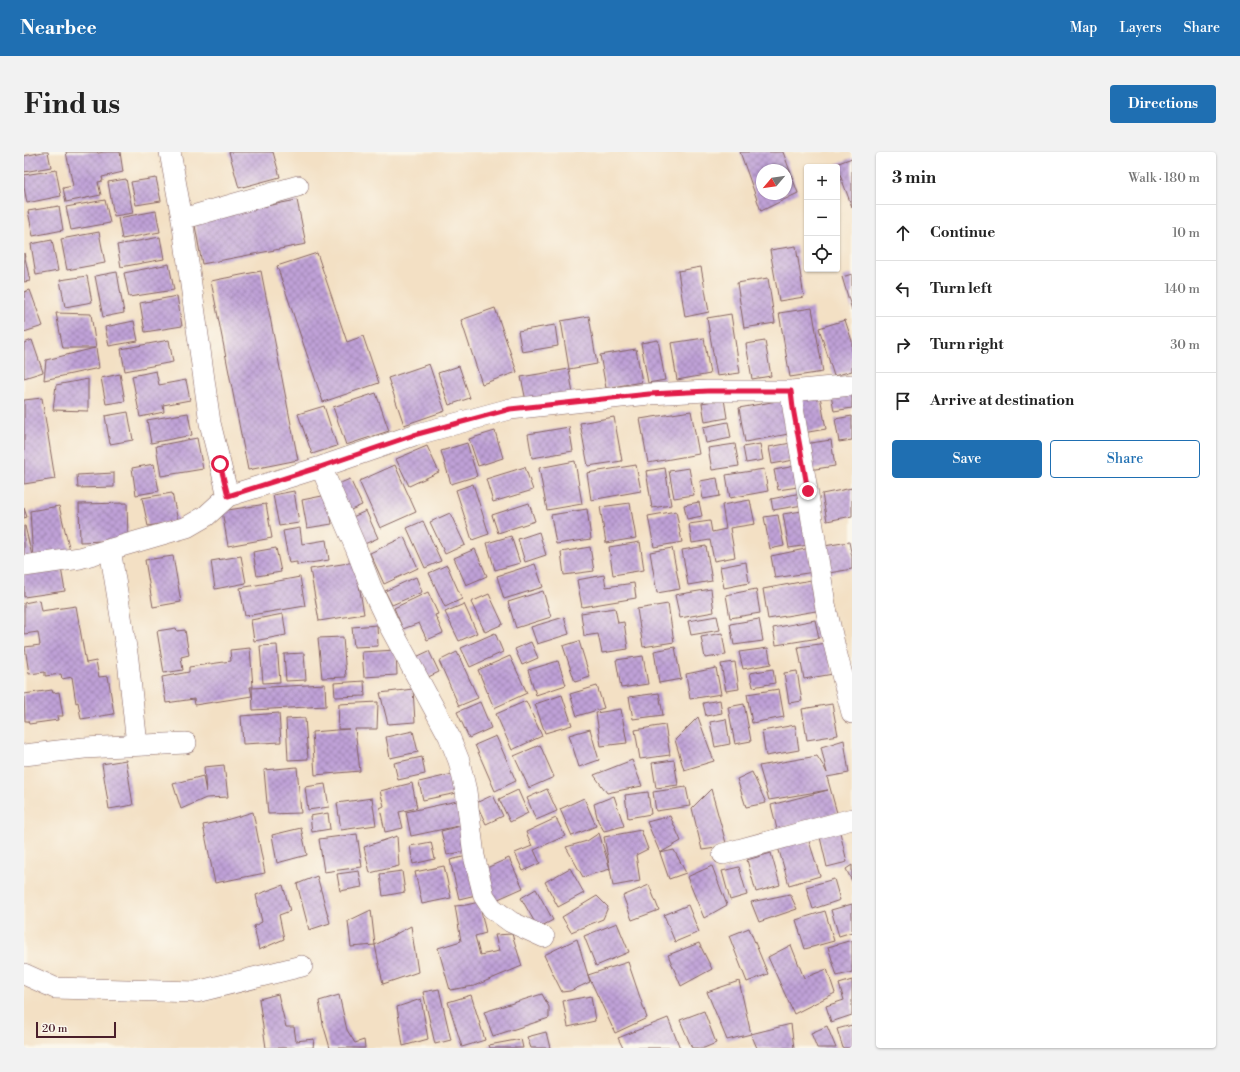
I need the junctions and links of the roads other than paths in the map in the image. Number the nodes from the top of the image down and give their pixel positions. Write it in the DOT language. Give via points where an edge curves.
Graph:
graph roads {
  1 [pos="170,152"];
  2 [pos="298,186"];
  3 [pos="182,219"];
  4 [pos="852,386"];
  5 [pos="791,391"];
  6 [pos="320,467"];
  7 [pos="228,496"];
  8 [pos="110,549"];
  9 [pos="24,566"];
  10 [pos="852,713"];
  11 [pos="186,743"];
  12 [pos="137,746"];
  13 [pos="24,755"];
  14 [pos="852,819"];
  15 [pos="723,854"];
  16 [pos="544,937"];
  17 [pos="302,966"];
  18 [pos="24,974"];
  1 -- 3 [label="street"];
  2 -- 3 [label="street"];
  3 -- 7 [label="street" via="210,423"];
  4 -- 5 [label="street"];
  5 -- 6 [label="street" via="649,394 510,409 414,435"];
  5 -- 10 [label="street" via="825,604"];
  6 -- 7 [label="street"];
  6 -- 16 [label="street" via="389,625 449,736 459,761 466,791 474,856 484,896 492,908 510,922"];
  7 -- 8 [label="street" via="206,516 187,527"];
  8 -- 9 [label="street" via="80,558"];
  8 -- 12 [label="street" via="128,660"];
  11 -- 12 [label="street"];
  12 -- 13 [label="street" via="84,748"];
  14 -- 15 [label="street"];
  17 -- 18 [label="street" via="196,992 55,988"];
}
